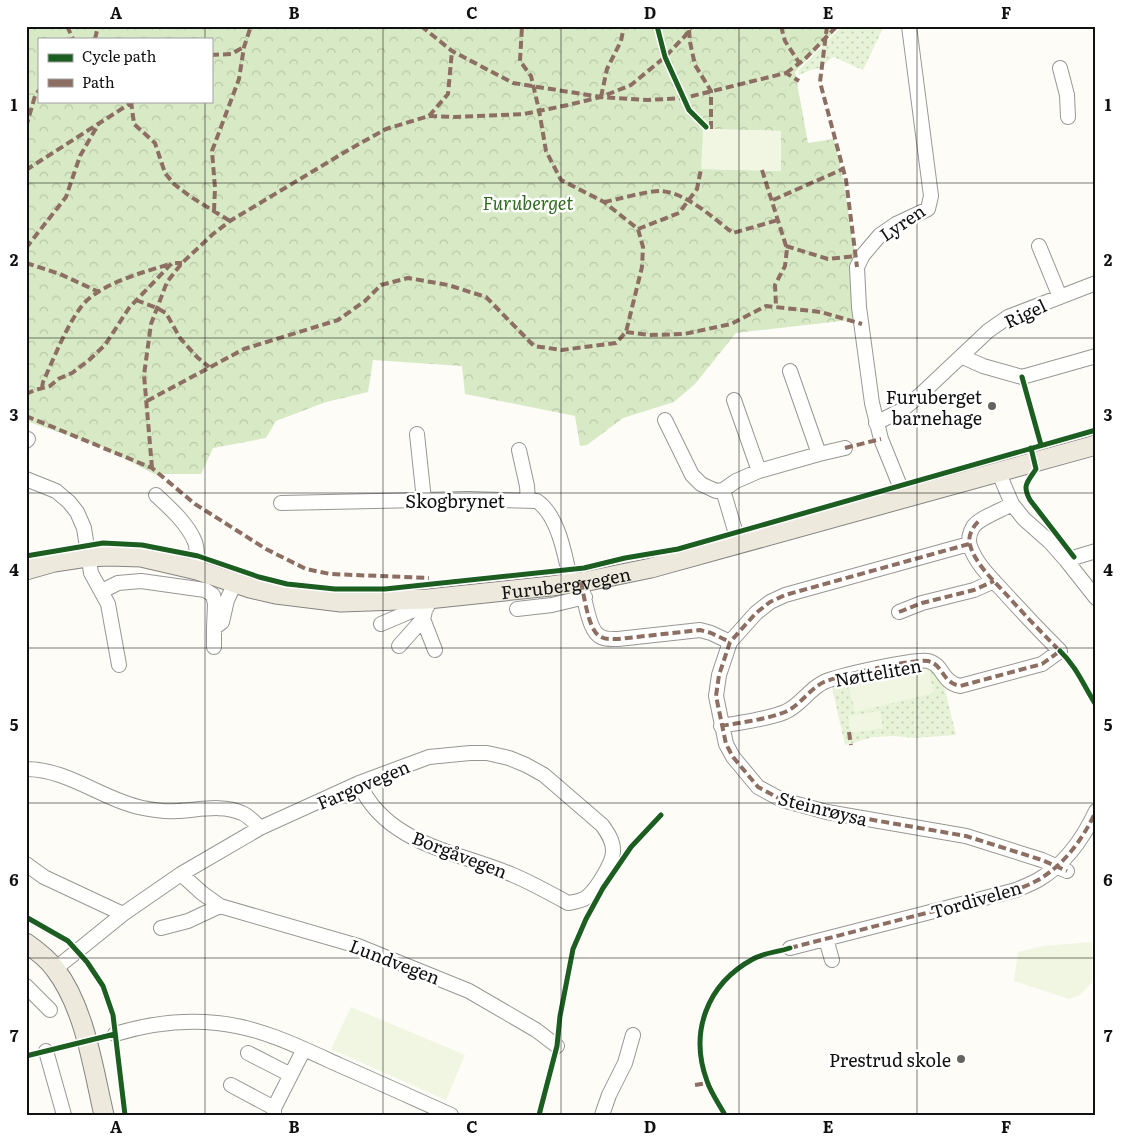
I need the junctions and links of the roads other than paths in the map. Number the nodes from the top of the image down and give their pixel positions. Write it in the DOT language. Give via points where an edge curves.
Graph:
graph roads {
  1 [pos="909,26"];
  2 [pos="1060,68"];
  3 [pos="1068,116"];
  4 [pos="1040,246"];
  5 [pos="1096,283"];
  6 [pos="1060,297"];
  7 [pos="963,356"];
  8 [pos="1096,356"];
  9 [pos="790,371"];
  10 [pos="734,400"];
  11 [pos="665,420"];
  12 [pos="876,423"];
  13 [pos="417,434"];
  14 [pos="1096,445"];
  15 [pos="845,448"];
  16 [pos="519,450"];
  17 [pos="819,454"];
  18 [pos="998,471"];
  19 [pos="759,472"];
  20 [pos="26,479"];
  21 [pos="723,490"];
  22 [pos="156,496"];
  23 [pos="903,498"];
  24 [pos="424,500"];
  25 [pos="528,500"];
  26 [pos="280,503"];
  27 [pos="1012,504"];
  28 [pos="739,544"];
  29 [pos="969,544"];
  30 [pos="1096,551"];
  31 [pos="87,557"];
  32 [pos="1066,560"];
  33 [pos="26,570"];
  34 [pos="197,570"];
  35 [pos="994,581"];
  36 [pos="235,583"];
  37 [pos="579,588"];
  38 [pos="102,591"];
  39 [pos="1096,598"];
  40 [pos="426,609"];
  41 [pos="517,609"];
  42 [pos="899,612"];
  43 [pos="381,624"];
  44 [pos="214,628"];
  45 [pos="730,642"];
  46 [pos="399,646"];
  47 [pos="214,647"];
  48 [pos="435,650"];
  49 [pos="119,665"];
  50 [pos="721,726"];
  51 [pos="26,769"];
  52 [pos="359,784"];
  53 [pos="1096,811"];
  54 [pos="260,828"];
  55 [pos="26,864"];
  56 [pos="1061,869"];
  57 [pos="181,874"];
  58 [pos="576,901"];
  59 [pos="220,906"];
  60 [pos="123,914"];
  61 [pos="161,928"];
  62 [pos="826,939"];
  63 [pos="26,943"];
  64 [pos="790,948"];
  65 [pos="832,960"];
  66 [pos="55,969"];
  67 [pos="26,986"];
  68 [pos="50,1010"];
  69 [pos="115,1034"];
  70 [pos="633,1035"];
  71 [pos="557,1046"];
  72 [pos="304,1049"];
  73 [pos="46,1051"];
  74 [pos="248,1052"];
  75 [pos="291,1075"];
  76 [pos="231,1085"];
  77 [pos="274,1111"];
  78 [pos="64,1115"];
  79 [pos="104,1115"];
  80 [pos="450,1115"];
  81 [pos="602,1115"];
  1 -- 12 [label="street, Lyren" via="931,196 928,209 880,235 857,267 859,307"];
  2 -- 3 [label="street"];
  4 -- 6 [label="street"];
  5 -- 6 [label="street, Rigel"];
  6 -- 7 [label="street, Rigel" via="1008,317 988,331"];
  7 -- 8 [label="street" via="983,366 1022,377"];
  7 -- 12 [label="street, Rigel" via="902,410"];
  9 -- 17 [label="street"];
  10 -- 19 [label="street"];
  11 -- 21 [label="street" via="692,475 711,490"];
  12 -- 23 [label="street, Lyren"];
  13 -- 24 [label="street"];
  14 -- 18 [label="main road, Furubergvegen"];
  15 -- 17 [label="street"];
  16 -- 25 [label="street"];
  17 -- 19 [label="street"];
  18 -- 23 [label="main road, Furubergvegen"];
  18 -- 27 [label="street"];
  19 -- 21 [label="street"];
  20 -- 31 [label="street" via="56,491 77,512 84,528"];
  21 -- 28 [label="street"];
  22 -- 34 [label="street" via="195,541"];
  23 -- 28 [label="main road, Furubergvegen"];
  24 -- 25 [label="street, Skogbrynet"];
  24 -- 26 [label="street, Skogbrynet"];
  25 -- 37 [label="street, Skogbrynet" via="544,506 550,514"];
  27 -- 29 [label="street" via="975,524"];
  27 -- 32 [label="street"];
  28 -- 37 [label="main road, Furubergvegen"];
  29 -- 35 [label="street"];
  29 -- 45 [label="street, Steinrøysa" via="785,595 756,613"];
  30 -- 32 [label="street"];
  31 -- 33 [label="main road, Furubergvegen"];
  31 -- 34 [label="main road, Furubergvegen" via="141,558"];
  31 -- 38 [label="street" via="91,573"];
  32 -- 39 [label="street"];
  34 -- 36 [label="main road, Furubergvegen"];
  35 -- 42 [label="street"];
  35 -- 50 [label="street, Nøtteliten" via="1060,651 1042,664 960,686 952,684 928,661 849,675 815,687 787,711"];
  36 -- 40 [label="main road, Furubergvegen" via="276,594"];
  36 -- 44 [label="street" via="222,622"];
  37 -- 40 [label="main road, Furubergvegen"];
  37 -- 41 [label="street" via="552,605"];
  37 -- 45 [label="street, Skogbrynet" via="594,631 599,636 608,639 700,630"];
  38 -- 44 [label="street" via="118,583 141,581 204,590 213,595"];
  38 -- 49 [label="street" via="111,615"];
  40 -- 43 [label="street"];
  40 -- 46 [label="street"];
  40 -- 48 [label="street"];
  44 -- 47 [label="street"];
  45 -- 50 [label="street, Steinrøysa" via="716,696"];
  50 -- 56 [label="street, Steinrøysa" via="726,744 746,774 758,787 782,800 827,812 966,836"];
  51 -- 54 [label="street" via="62,776 142,808 233,810 244,814"];
  52 -- 54 [label="street, Fargovegen"];
  52 -- 58 [label="street, Borgåvegen" via="373,806 407,835 514,875 568,904"];
  52 -- 58 [label="street, Fargovegen" via="429,757 449,754 487,753 526,765 557,785 602,825 614,848 608,868 592,892 585,899"];
  53 -- 56 [label="street, Tordivelen"];
  54 -- 57 [label="street, Fargovegen"];
  55 -- 60 [label="street" via="44,877"];
  56 -- 62 [label="street, Tordivelen" via="1016,890"];
  57 -- 59 [label="street, Lundvegen"];
  57 -- 60 [label="street, Fargovegen"];
  59 -- 61 [label="street" via="188,921"];
  59 -- 71 [label="street, Lundvegen" via="358,946 469,991"];
  60 -- 66 [label="street, Fargovegen"];
  62 -- 64 [label="street, Tordivelen"];
  62 -- 65 [label="street"];
  63 -- 66 [label="main road"];
  66 -- 79 [label="main road" via="85,1032"];
  67 -- 68 [label="street"];
  69 -- 72 [label="street" via="165,1022 218,1023 260,1032"];
  70 -- 81 [label="street"];
  72 -- 75 [label="street"];
  72 -- 80 [label="street"];
  73 -- 78 [label="street"];
  74 -- 75 [label="street"];
  75 -- 77 [label="street"];
  76 -- 77 [label="street"];
}
